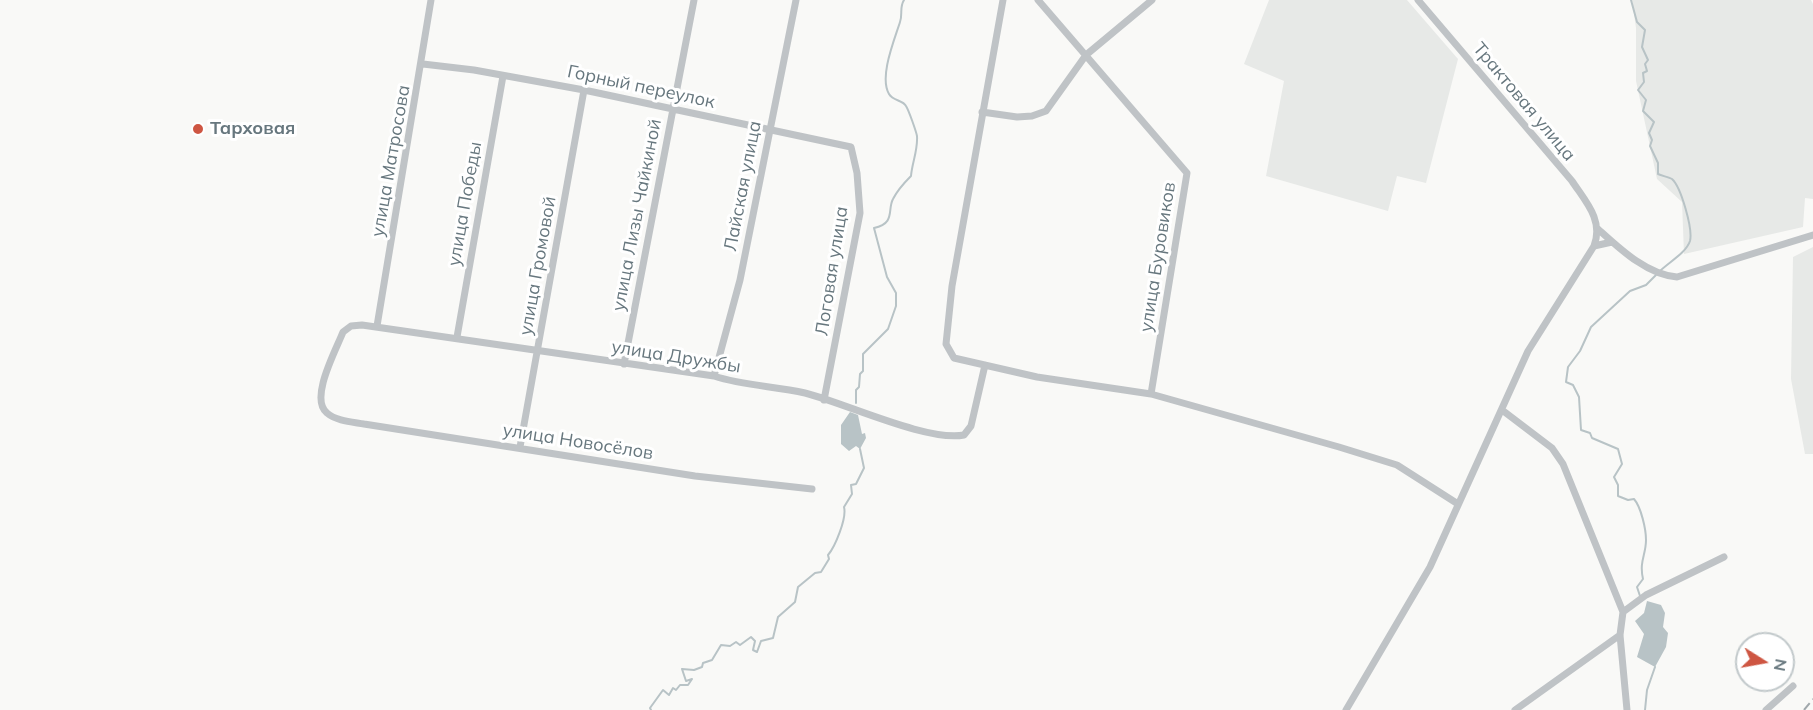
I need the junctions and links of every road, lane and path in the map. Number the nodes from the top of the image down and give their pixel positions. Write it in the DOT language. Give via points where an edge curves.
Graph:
graph roads {
  1 [pos="431,0"];
  2 [pos="694,0"];
  3 [pos="796,0"];
  4 [pos="1002,0"];
  5 [pos="1038,0"];
  6 [pos="1152,0"];
  7 [pos="1418,0"];
  8 [pos="1086,55"];
  9 [pos="423,64"];
  10 [pos="503,76"];
  11 [pos="584,90"];
  12 [pos="673,109"];
  13 [pos="982,112"];
  14 [pos="768,131"];
  15 [pos="851,147"];
  16 [pos="1598,229"];
  17 [pos="1813,235"];
  18 [pos="1612,242"];
  19 [pos="1594,246"];
  20 [pos="377,326"];
  21 [pos="457,337"];
  22 [pos="539,349"];
  23 [pos="624,364"];
  24 [pos="985,365"];
  25 [pos="714,376"];
  26 [pos="1151,394"];
  27 [pos="825,400"];
  28 [pos="1502,410"];
  29 [pos="341,419"];
  30 [pos="520,447"];
  31 [pos="812,489"];
  32 [pos="1458,504"];
  33 [pos="1724,556"];
  34 [pos="1623,612"];
  35 [pos="1620,635"];
  36 [pos="1786,692"];
  37 [pos="1346,710"];
  38 [pos="1515,710"];
  39 [pos="1627,710"];
  40 [pos="1766,710"];
  1 -- 9 [label="street, улица Матросова"];
  2 -- 12 [label="street, улица Лизы Чайкиной"];
  3 -- 14 [label="street, Лайская улица"];
  4 -- 13 [label="street"];
  5 -- 8 [label="street, улица Буровиков"];
  6 -- 8 [label="street"];
  7 -- 16 [label="street, Трактовая улица" via="1572,181 1592,210"];
  8 -- 13 [label="street" via="1046,111 1017,117"];
  8 -- 26 [label="street, улица Буровиков" via="1187,173"];
  9 -- 10 [label="street, Горный переулок"];
  9 -- 20 [label="street, улица Матросова"];
  10 -- 11 [label="street, Горный переулок"];
  10 -- 21 [label="street, улица Победы"];
  11 -- 12 [label="street, Горный переулок"];
  11 -- 22 [label="street, улица Громовой"];
  12 -- 14 [label="street, Горный переулок"];
  12 -- 23 [label="street, улица Лизы Чайкиной"];
  13 -- 24 [label="street" via="946,344 954,358"];
  14 -- 15 [label="street, Горный переулок"];
  14 -- 25 [label="street, Лайская улица" via="740,280"];
  15 -- 27 [label="street, Логовая улица" via="860,213"];
  16 -- 18 [label="street"];
  16 -- 19 [label="street"];
  17 -- 18 [label="street" via="1677,277 1645,266"];
  18 -- 19 [label="street"];
  19 -- 28 [label="street" via="1528,351"];
  20 -- 21 [label="street, улица Дружбы"];
  20 -- 29 [label="street, улица Дружбы" via="351,326 343,332 325,377 321,405 328,414"];
  21 -- 22 [label="street, улица Дружбы"];
  22 -- 23 [label="street, улица Дружбы"];
  22 -- 30 [label="street, улица Громовой"];
  23 -- 25 [label="street, улица Дружбы"];
  24 -- 26 [label="street"];
  24 -- 27 [label="street, улица Дружбы" via="971,426 964,435 924,431"];
  25 -- 27 [label="street, улица Дружбы"];
  26 -- 32 [label="street" via="1397,465"];
  28 -- 32 [label="street"];
  28 -- 34 [label="street" via="1558,455"];
  29 -- 30 [label="street, улица Новосёлов"];
  30 -- 31 [label="street, улица Новосёлов" via="695,476"];
  32 -- 37 [label="street" via="1430,567"];
  33 -- 34 [label="street" via="1646,595"];
  34 -- 35 [label="street"];
  35 -- 38 [label="street"];
  35 -- 39 [label="street"];
  36 -- 40 [label="street"];
}
